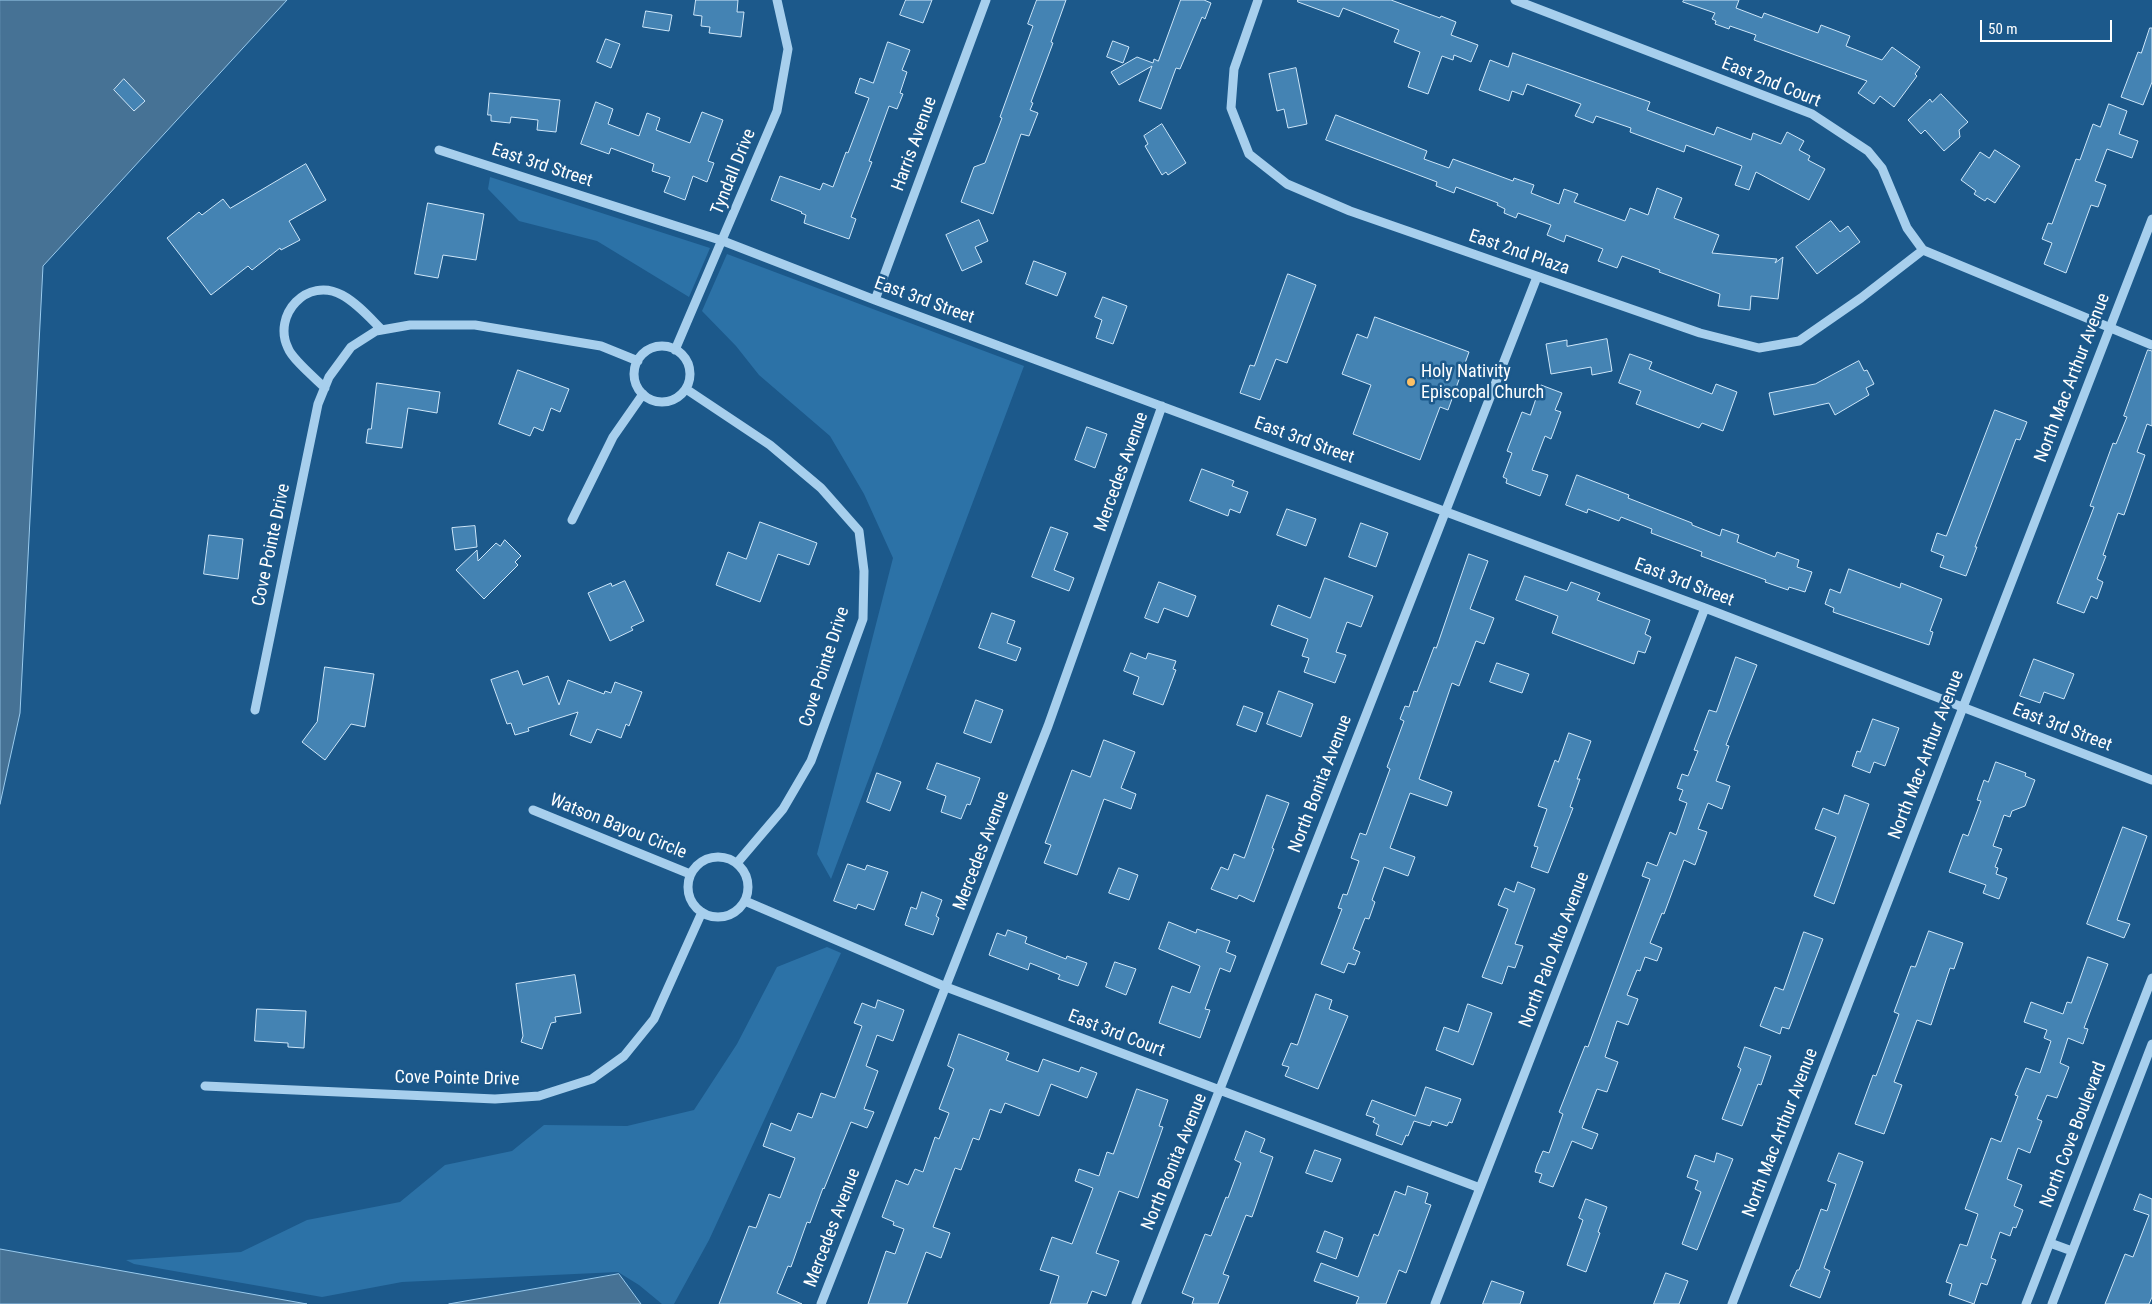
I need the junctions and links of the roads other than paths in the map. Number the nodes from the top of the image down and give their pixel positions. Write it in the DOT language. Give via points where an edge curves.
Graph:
graph roads {
  1 [pos="777,0"];
  2 [pos="986,0"];
  3 [pos="1258,0"];
  4 [pos="1514,0"];
  5 [pos="439,150"];
  6 [pos="2152,218"];
  7 [pos="723,241"];
  8 [pos="1923,250"];
  9 [pos="1537,276"];
  10 [pos="875,300"];
  11 [pos="2109,329"];
  12 [pos="382,330"];
  13 [pos="2152,345"];
  14 [pos="676,350"];
  15 [pos="638,361"];
  16 [pos="324,388"];
  17 [pos="686,389"];
  18 [pos="643,394"];
  19 [pos="1162,406"];
  20 [pos="1445,510"];
  21 [pos="572,520"];
  22 [pos="1705,608"];
  23 [pos="1962,707"];
  24 [pos="254,710"];
  25 [pos="2152,780"];
  26 [pos="534,810"];
  27 [pos="737,863"];
  28 [pos="690,874"];
  29 [pos="744,901"];
  30 [pos="702,912"];
  31 [pos="2152,978"];
  32 [pos="946,986"];
  33 [pos="2152,1044"];
  34 [pos="205,1086"];
  35 [pos="1220,1090"];
  36 [pos="1480,1188"];
  37 [pos="2050,1243"];
  38 [pos="2072,1251"];
  39 [pos="821,1304"];
  40 [pos="1136,1304"];
  41 [pos="1435,1304"];
  42 [pos="1732,1304"];
  43 [pos="2026,1304"];
  44 [pos="2052,1304"];
  1 -- 7 [label="street, Tyndall Drive" via="788,50 777,111"];
  2 -- 10 [label="street, Harris Avenue"];
  3 -- 9 [label="street, East 2nd Plaza" via="1234,69 1231,108 1249,154 1287,184 1341,208"];
  4 -- 8 [label="street, East 2nd Court" via="1812,114 1868,150 1878,162 1907,228"];
  5 -- 7 [label="street, East 3rd Street"];
  6 -- 11 [label="street, North Mac Arthur Avenue"];
  7 -- 10 [label="street, East 3rd Street"];
  7 -- 14 [label="street, Tyndall Drive"];
  8 -- 9 [label="street, East 2nd Plaza" via="1799,342 1759,348 1700,333"];
  8 -- 11 [label="street"];
  9 -- 20 [label="street, North Bonita Avenue"];
  10 -- 19 [label="street, East 3rd Street"];
  11 -- 13 [label="street"];
  11 -- 23 [label="street, North Mac Arthur Avenue"];
  12 -- 15 [label="street, Cove Pointe Drive" via="410,325 475,324 601,346"];
  12 -- 16 [label="street, Cove Pointe Drive" via="351,347"];
  12 -- 16 [label="street" via="341,294 317,289 299,298 288,311 282,331 288,350"];
  14 -- 15 [label="street" via="658,347 649,350"];
  14 -- 17 [label="street" via="688,363 690,371"];
  15 -- 18 [label="street" via="635,382"];
  16 -- 24 [label="street, Cove Pointe Drive"];
  17 -- 18 [label="street" via="673,400 664,402"];
  17 -- 27 [label="street, Cove Pointe Drive" via="770,445 821,488 859,531 864,571 863,619 811,761 783,809"];
  18 -- 21 [label="street" via="613,437"];
  19 -- 20 [label="street, East 3rd Street"];
  19 -- 32 [label="street, Mercedes Avenue" via="1048,726"];
  20 -- 22 [label="street, East 3rd Street"];
  20 -- 35 [label="street, North Bonita Avenue"];
  22 -- 23 [label="street, East 3rd Street"];
  22 -- 36 [label="street, North Palo Alto Avenue"];
  23 -- 25 [label="street, East 3rd Street"];
  23 -- 42 [label="street, North Mac Arthur Avenue"];
  26 -- 28 [label="street, Watson Bayou Circle"];
  27 -- 28 [label="street" via="723,856 713,856 703,860"];
  27 -- 29 [label="street" via="747,876 749,886"];
  28 -- 30 [label="street" via="688,892 691,902"];
  29 -- 30 [label="street" via="734,913 724,916 715,917"];
  29 -- 32 [label="street, East 3rd Court"];
  30 -- 34 [label="street, Cove Pointe Drive" via="654,1019 624,1056 592,1079 538,1096 495,1099"];
  31 -- 37 [label="street, North Cove Boulevard"];
  32 -- 35 [label="street, East 3rd Court"];
  32 -- 39 [label="street, Mercedes Avenue"];
  33 -- 38 [label="street"];
  35 -- 36 [label="street, East 3rd Court"];
  35 -- 40 [label="street, North Bonita Avenue"];
  36 -- 41 [label="street, North Palo Alto Avenue"];
  37 -- 38 [label="street"];
  37 -- 43 [label="street, North Cove Boulevard"];
  38 -- 44 [label="street"];
}
